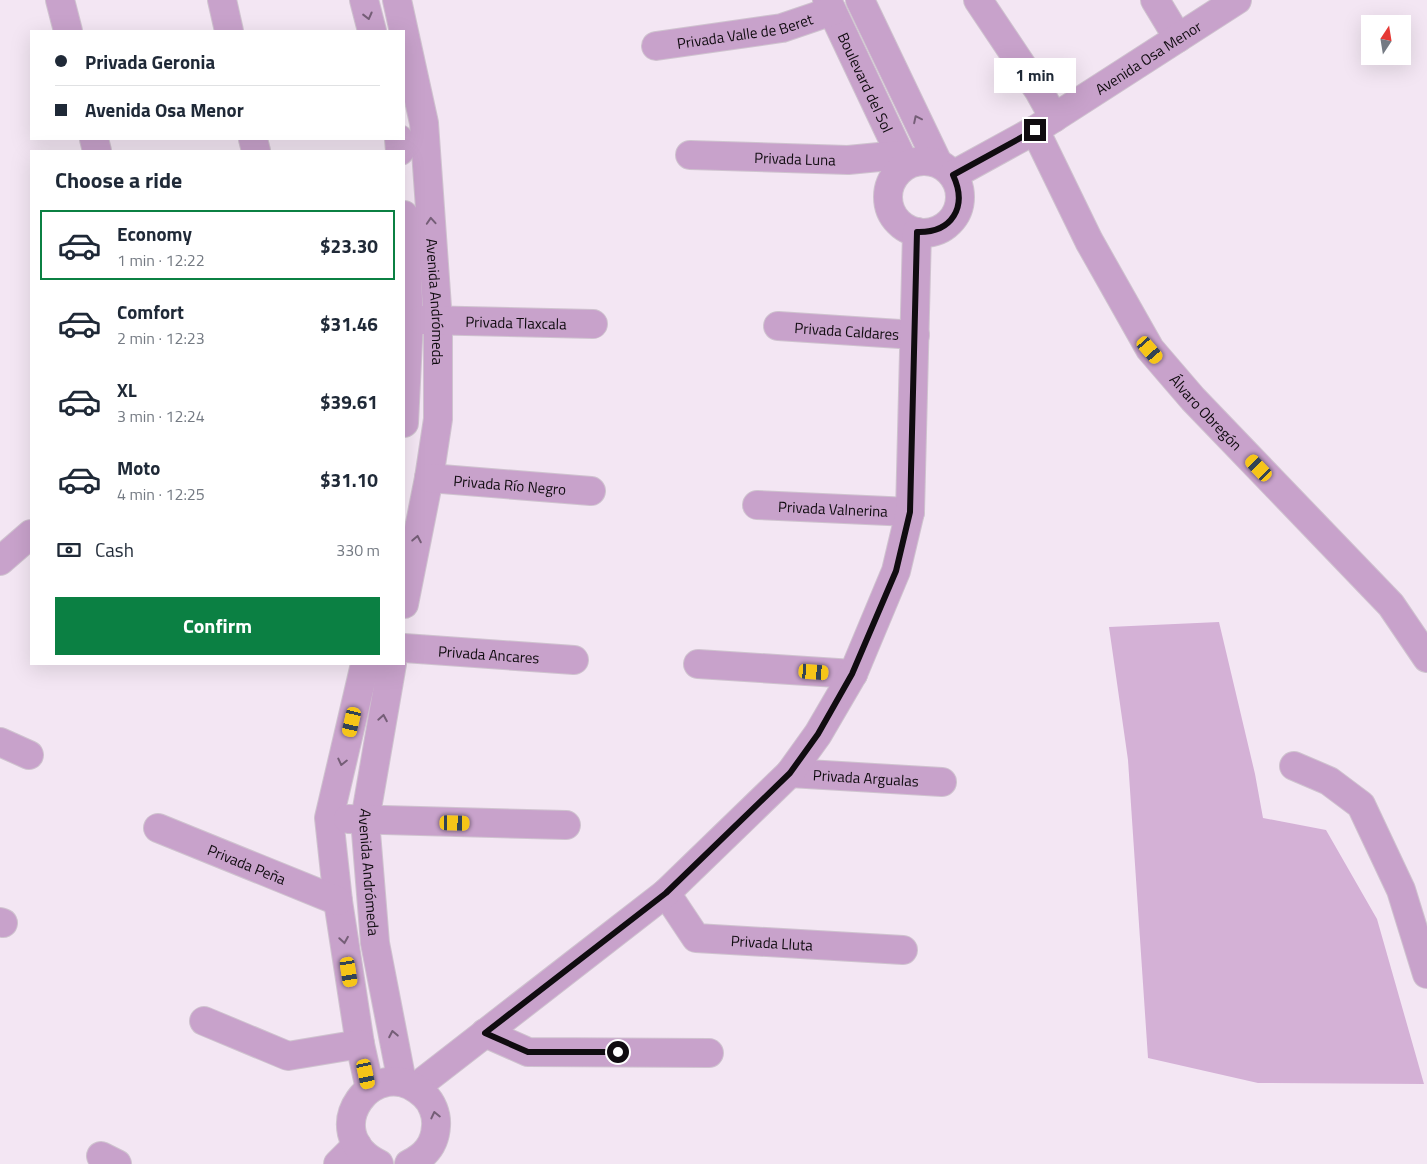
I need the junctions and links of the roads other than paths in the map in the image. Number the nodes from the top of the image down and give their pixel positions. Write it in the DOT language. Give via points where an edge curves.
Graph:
graph roads {
  1 [pos="60,0"];
  2 [pos="222,0"];
  3 [pos="364,0"];
  4 [pos="397,0"];
  5 [pos="860,0"];
  6 [pos="978,0"];
  7 [pos="1155,0"];
  8 [pos="1238,0"];
  9 [pos="829,6"];
  10 [pos="68,30"];
  11 [pos="229,30"];
  12 [pos="372,30"];
  13 [pos="404,30"];
  14 [pos="405,36"];
  15 [pos="1178,38"];
  16 [pos="656,46"];
  17 [pos="1044,124"];
  18 [pos="690,155"];
  19 [pos="902,160"];
  20 [pos="945,169"];
  21 [pos="405,232"];
  22 [pos="917,232"];
  23 [pos="410,320"];
  24 [pos="438,321"];
  25 [pos="593,324"];
  26 [pos="778,326"];
  27 [pos="915,335"];
  28 [pos="405,400"];
  29 [pos="405,416"];
  30 [pos="438,419"];
  31 [pos="429,478"];
  32 [pos="591,492"];
  33 [pos="757,505"];
  34 [pos="910,512"];
  35 [pos="30,535"];
  36 [pos="0,561"];
  37 [pos="405,599"];
  38 [pos="405,648"];
  39 [pos="1427,658"];
  40 [pos="574,660"];
  41 [pos="698,664"];
  42 [pos="365,665"];
  43 [pos="392,665"];
  44 [pos="852,674"];
  45 [pos="0,742"];
  46 [pos="29,756"];
  47 [pos="1294,766"];
  48 [pos="790,773"];
  49 [pos="942,782"];
  50 [pos="329,818"];
  51 [pos="365,820"];
  52 [pos="566,825"];
  53 [pos="158,828"];
  54 [pos="666,893"];
  55 [pos="338,901"];
  56 [pos="903,950"];
  57 [pos="1427,974"];
  58 [pos="204,1021"];
  59 [pos="485,1033"];
  60 [pos="360,1044"];
  61 [pos="709,1053"];
  62 [pos="409,1085"];
  63 [pos="370,1090"];
  64 [pos="371,1159"];
  65 [pos="338,1164"];
  66 [pos="409,1164"];
  1 -- 10 [label="street"];
  2 -- 11 [label="street"];
  3 -- 12 [label="street, one-way"];
  13 -- 4 [label="street, Avenida Andrómeda, one-way"];
  20 -- 5 [label="street, Boulevard del Sol, one-way"];
  6 -- 17 [label="street, Álvaro Obregón" via="1038,91"];
  7 -- 15 [label="street"];
  8 -- 15 [label="street, Avenida Osa Menor"];
  9 -- 16 [label="street, Privada Valle de Beret" via="782,28"];
  9 -- 19 [label="street, Boulevard del Sol"];
  24 -- 14 [label="street, Avenida Andrómeda, one-way" via="424,123"];
  15 -- 17 [label="street, Avenida Osa Menor"];
  17 -- 20 [label="street, Avenida Osa Menor"];
  17 -- 39 [label="street, Álvaro Obregón" via="1089,241 1150,350 1193,399 1392,605"];
  18 -- 19 [label="street, Privada Luna"];
  19 -- 20 [label="street" via="920,161"];
  19 -- 22 [label="street" via="889,186 888,205 898,223"];
  20 -- 22 [label="street" via="958,186 957,210 941,229"];
  21 -- 23 [label="street, Avenida Andrómeda"];
  22 -- 27 [label="street"];
  23 -- 24 [label="street, Privada Tlaxcala"];
  23 -- 28 [label="street, Avenida Andrómeda"];
  24 -- 25 [label="street, Privada Tlaxcala"];
  24 -- 30 [label="street, Avenida Andrómeda"];
  26 -- 27 [label="street, Privada Caldares"];
  27 -- 34 [label="street"];
  29 -- 30 [label="street"];
  30 -- 31 [label="street, Avenida Andrómeda"];
  31 -- 32 [label="street, Privada Río Negro"];
  37 -- 31 [label="street, Avenida Andrómeda, one-way"];
  33 -- 34 [label="street, Privada Valnerina"];
  34 -- 44 [label="street" via="896,571"];
  35 -- 36 [label="street"];
  38 -- 40 [label="street, Privada Ancares"];
  41 -- 44 [label="street"];
  42 -- 50 [label="street, one-way"];
  51 -- 43 [label="street, Avenida Andrómeda, one-way"];
  44 -- 48 [label="street" via="818,734"];
  45 -- 46 [label="street"];
  47 -- 57 [label="street" via="1329,781 1361,805 1401,890"];
  48 -- 49 [label="street, Privada Argualas"];
  48 -- 54 [label="street"];
  50 -- 51 [label="street"];
  50 -- 55 [label="street"];
  51 -- 52 [label="street"];
  62 -- 51 [label="street, Avenida Andrómeda, one-way" via="375,943"];
  53 -- 55 [label="street, Privada Peña"];
  54 -- 56 [label="street, Privada Lluta" via="696,938"];
  54 -- 59 [label="street"];
  55 -- 60 [label="street, one-way"];
  58 -- 60 [label="street" via="288,1056"];
  59 -- 61 [label="street" via="528,1052"];
  59 -- 62 [label="street"];
  60 -- 63 [label="street"];
  62 -- 63 [label="street" via="387,1082"];
  66 -- 62 [label="street, one-way" via="430,1148 437,1122 427,1097"];
  63 -- 64 [label="street" via="354,1107 351,1122 352,1136"];
  64 -- 65 [label="street"];
}
